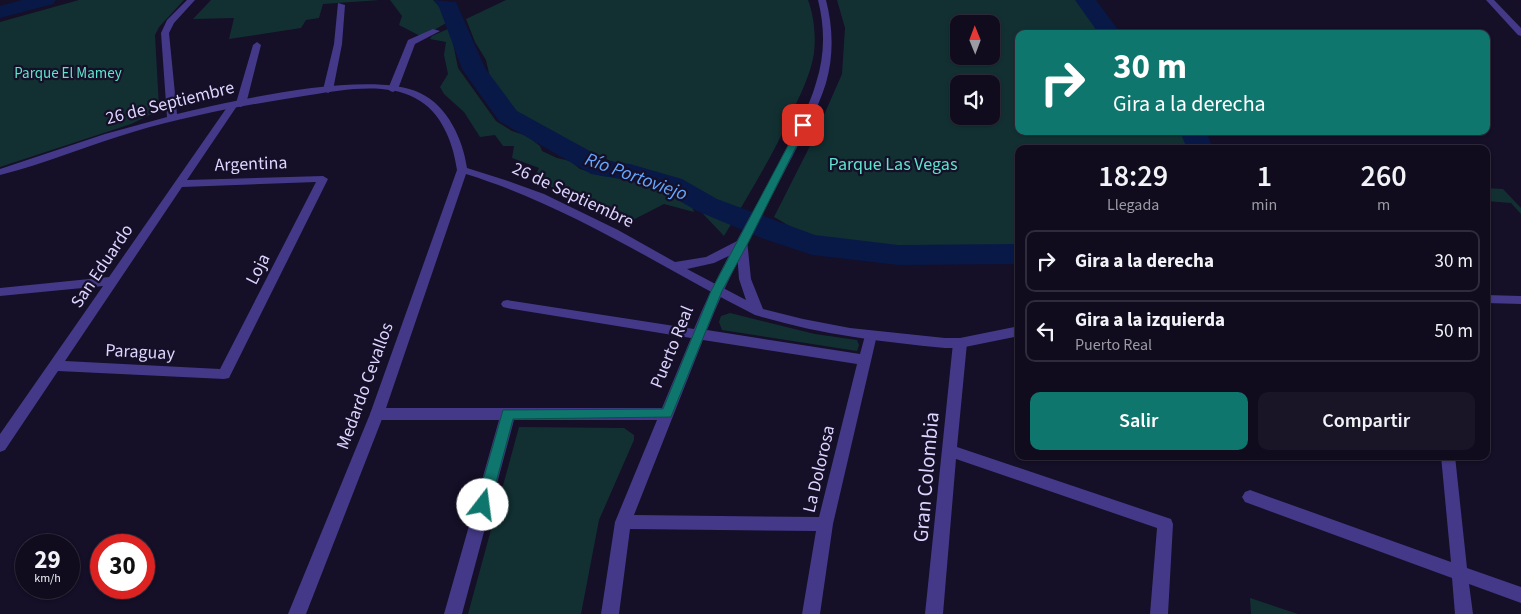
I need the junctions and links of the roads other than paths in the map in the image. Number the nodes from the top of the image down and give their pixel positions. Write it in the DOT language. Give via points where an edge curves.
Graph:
graph roads {
  1 [pos="192,0"];
  2 [pos="822,0"];
  3 [pos="1490,0"];
  4 [pos="341,6"];
  5 [pos="436,31"];
  6 [pos="1521,33"];
  7 [pos="257,45"];
  8 [pos="393,88"];
  9 [pos="328,90"];
  10 [pos="237,105"];
  11 [pos="172,118"];
  12 [pos="462,170"];
  13 [pos="0,172"];
  14 [pos="323,179"];
  15 [pos="180,184"];
  16 [pos="743,243"];
  17 [pos="673,266"];
  18 [pos="113,281"];
  19 [pos="716,291"];
  20 [pos="0,292"];
  21 [pos="1490,299"];
  22 [pos="1521,300"];
  23 [pos="507,304"];
  24 [pos="759,312"];
  25 [pos="1015,333"];
  26 [pos="699,334"];
  27 [pos="871,334"];
  28 [pos="960,343"];
  29 [pos="864,360"];
  30 [pos="55,366"];
  31 [pos="224,374"];
  32 [pos="377,414"];
  33 [pos="508,414"];
  34 [pos="667,414"];
  35 [pos="0,446"];
  36 [pos="950,451"];
  37 [pos="1448,460"];
  38 [pos="1250,497"];
  39 [pos="623,522"];
  40 [pos="825,524"];
  41 [pos="1460,573"];
  42 [pos="1521,595"];
  43 [pos="297,614"];
  44 [pos="453,614"];
  45 [pos="610,614"];
  46 [pos="811,614"];
  47 [pos="934,614"];
  48 [pos="1159,614"];
  49 [pos="1464,614"];
  1 -- 11 [label="street" via="170,22 165,33"];
  2 -- 16 [label="street, Puerto Real" via="828,44 821,83"];
  3 -- 6 [label="street"];
  4 -- 9 [label="street" via="338,44"];
  5 -- 8 [label="street" via="411,42"];
  7 -- 10 [label="street, San Eduardo"];
  8 -- 9 [label="street, 26 de Septiembre"];
  8 -- 12 [label="street, 26 de Septiembre" via="417,94 430,104 456,138"];
  9 -- 10 [label="street, 26 de Septiembre"];
  10 -- 11 [label="street, 26 de Septiembre"];
  10 -- 15 [label="street, San Eduardo"];
  11 -- 13 [label="street, 26 de Septiembre"];
  12 -- 17 [label="street, 26 de Septiembre" via="547,199"];
  12 -- 32 [label="street, Medardo Cevallos"];
  14 -- 15 [label="street, Argentina"];
  14 -- 31 [label="street, Loja"];
  15 -- 18 [label="street, San Eduardo"];
  16 -- 17 [label="street" via="709,262"];
  16 -- 19 [label="street, Puerto Real"];
  16 -- 24 [label="street" via="746,287"];
  17 -- 19 [label="street, 26 de Septiembre"];
  18 -- 20 [label="street"];
  18 -- 30 [label="street, San Eduardo"];
  19 -- 24 [label="street, 26 de Septiembre"];
  19 -- 26 [label="street, Puerto Real"];
  21 -- 22 [label="street"];
  23 -- 26 [label="street"];
  24 -- 27 [label="street, 26 de Septiembre" via="795,322"];
  25 -- 28 [label="street, 26 de Septiembre"];
  26 -- 29 [label="street"];
  26 -- 34 [label="street, Puerto Real"];
  27 -- 28 [label="street, 26 de Septiembre"];
  27 -- 29 [label="street, La Dolorosa"];
  28 -- 36 [label="street, Gran Colombia"];
  29 -- 40 [label="street, La Dolorosa"];
  30 -- 31 [label="street, Paraguay"];
  30 -- 35 [label="street, San Eduardo"];
  32 -- 33 [label="street"];
  32 -- 43 [label="street, Medardo Cevallos"];
  33 -- 34 [label="street"];
  33 -- 44 [label="street"];
  34 -- 39 [label="street, Puerto Real"];
  36 -- 47 [label="street, Gran Colombia"];
  36 -- 48 [label="street" via="1164,524"];
  37 -- 41 [label="street"];
  38 -- 41 [label="street"];
  39 -- 40 [label="street"];
  39 -- 45 [label="street, Puerto Real"];
  40 -- 46 [label="street, La Dolorosa"];
  41 -- 42 [label="street"];
  41 -- 49 [label="street"];
}
